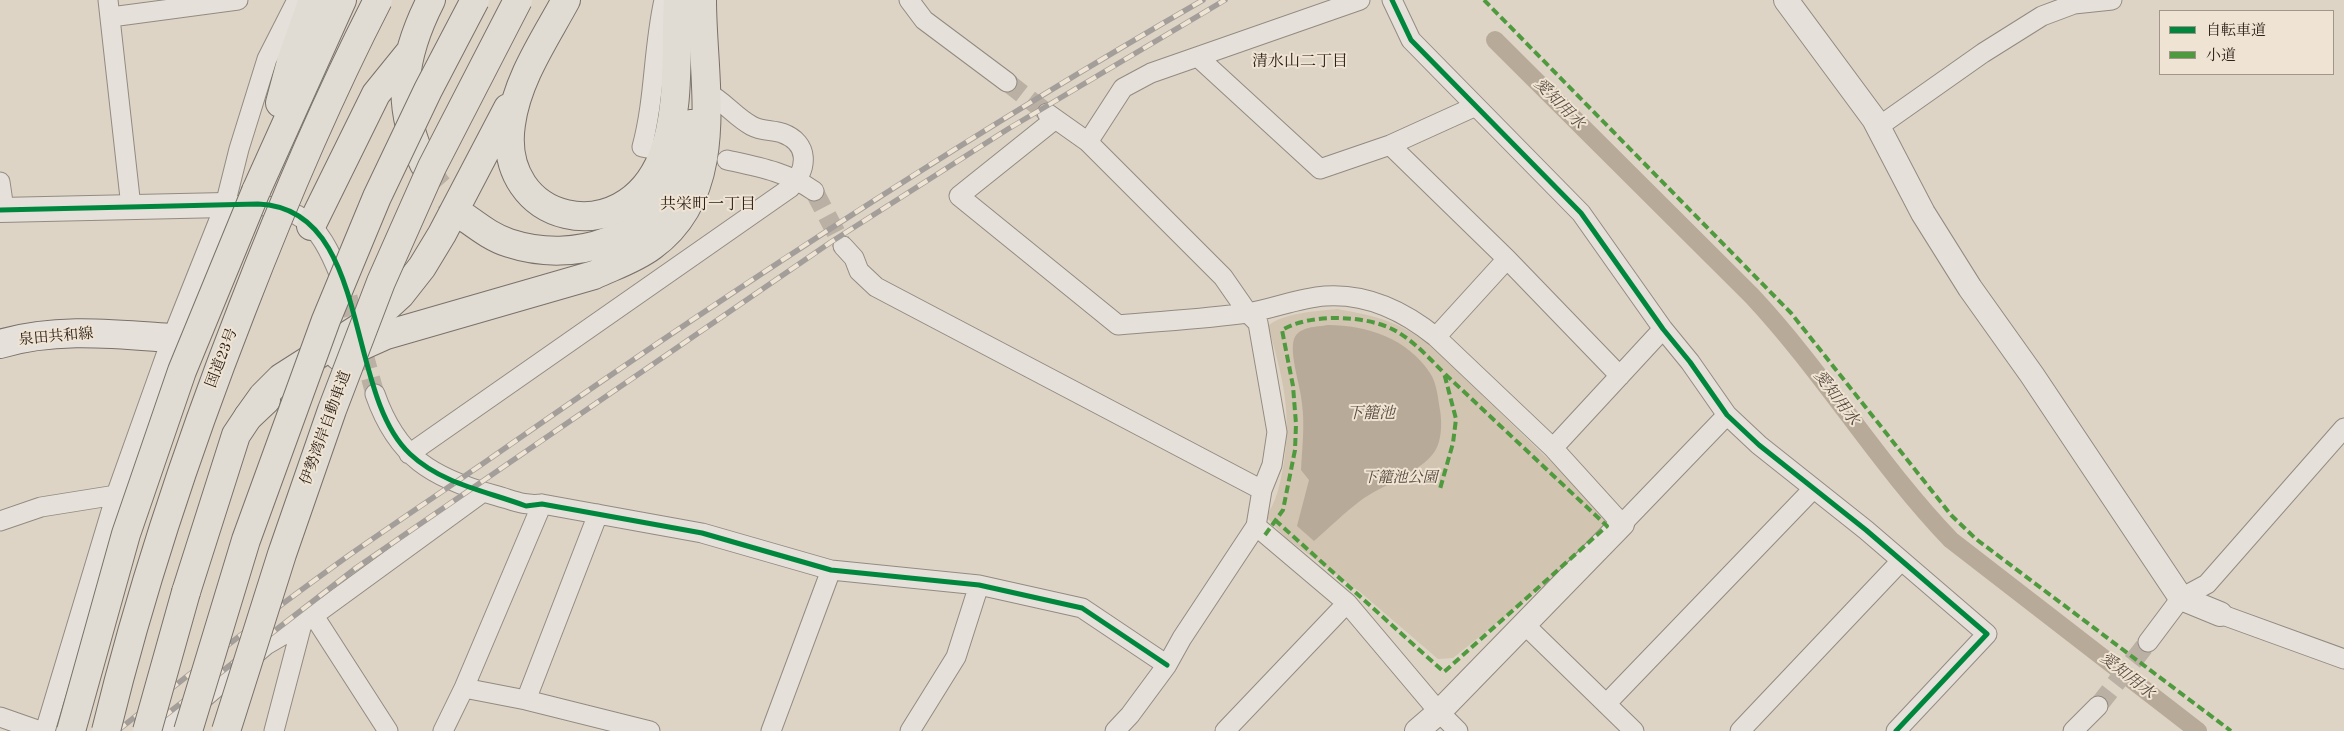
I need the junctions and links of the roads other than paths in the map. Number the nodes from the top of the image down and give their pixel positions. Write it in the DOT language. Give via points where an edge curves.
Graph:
graph roads {
  1 [pos="238,0"];
  2 [pos="297,0"];
  3 [pos="313,0"];
  4 [pos="342,0"];
  5 [pos="378,0"];
  6 [pos="430,0"];
  7 [pos="475,0"];
  8 [pos="518,0"];
  9 [pos="566,0"];
  10 [pos="664,0"];
  11 [pos="678,0"];
  12 [pos="689,0"];
  13 [pos="702,0"];
  14 [pos="910,0"];
  15 [pos="1360,0"];
  16 [pos="1392,0"];
  17 [pos="1786,0"];
  18 [pos="2112,0"];
  19 [pos="110,8"];
  20 [pos="410,52"];
  21 [pos="1199,58"];
  22 [pos="526,73"];
  23 [pos="1007,82"];
  24 [pos="706,92"];
  25 [pos="1476,106"];
  26 [pos="1878,127"];
  27 [pos="1088,142"];
  28 [pos="1390,145"];
  29 [pos="647,148"];
  30 [pos="727,160"];
  31 [pos="424,164"];
  32 [pos="798,179"];
  33 [pos="0,182"];
  34 [pos="256,191"];
  35 [pos="814,191"];
  36 [pos="225,205"];
  37 [pos="131,207"];
  38 [pos="2,210"];
  39 [pos="466,218"];
  40 [pos="311,226"];
  41 [pos="842,246"];
  42 [pos="1508,259"];
  43 [pos="348,297"];
  44 [pos="1248,313"];
  45 [pos="1663,329"];
  46 [pos="1436,337"];
  47 [pos="172,338"];
  48 [pos="0,344"];
  49 [pos="1620,376"];
  50 [pos="375,394"];
  51 [pos="1727,415"];
  52 [pos="248,417"];
  53 [pos="2344,428"];
  54 [pos="1553,448"];
  55 [pos="409,454"];
  56 [pos="1813,489"];
  57 [pos="1262,490"];
  58 [pos="483,492"];
  59 [pos="116,495"];
  60 [pos="542,504"];
  61 [pos="598,514"];
  62 [pos="0,521"];
  63 [pos="1622,524"];
  64 [pos="1256,526"];
  65 [pos="1901,560"];
  66 [pos="831,570"];
  67 [pos="979,584"];
  68 [pos="2181,598"];
  69 [pos="1347,602"];
  70 [pos="2220,614"];
  71 [pos="308,620"];
  72 [pos="1524,624"];
  73 [pos="2148,642"];
  74 [pos="2344,659"];
  75 [pos="1167,665"];
  76 [pos="464,688"];
  77 [pos="526,700"];
  78 [pos="1606,704"];
  79 [pos="2098,706"];
  80 [pos="1439,712"];
  81 [pos="0,716"];
  82 [pos="40,731"];
  83 [pos="45,731"];
  84 [pos="71,731"];
  85 [pos="106,731"];
  86 [pos="147,731"];
  87 [pos="164,731"];
  88 [pos="188,731"];
  89 [pos="226,731"];
  90 [pos="274,731"];
  91 [pos="388,731"];
  92 [pos="443,731"];
  93 [pos="650,731"];
  94 [pos="771,731"];
  95 [pos="910,731"];
  96 [pos="1115,731"];
  97 [pos="1225,731"];
  98 [pos="1417,731"];
  99 [pos="1458,731"];
  100 [pos="1634,731"];
  101 [pos="1740,731"];
  102 [pos="1896,731"];
  103 [pos="2073,731"];
  1 -- 19 [label="street"];
  2 -- 36 [label="street" via="267,59"];
  3 -- 34 [label="highway" via="291,62"];
  4 -- 34 [label="highway, 国道23号"];
  5 -- 85 [label="highway, 国道23号, bridge" via="334,86 282,204 210,391 159,540"];
  6 -- 20 [label="highway"];
  7 -- 88 [label="highway, bridge" via="377,197 326,320 246,540"];
  8 -- 89 [label="highway, 伊勢湾岸自動車道, bridge" via="432,167 381,282 282,554"];
  9 -- 22 [label="highway"];
  10 -- 29 [label="street" via="658,24"];
  11 -- 22 [label="highway" via="674,111 668,138 651,178 621,208 584,217 565,214 546,206 520,181 513,162 510,124"];
  12 -- 39 [label="highway" via="691,99 687,149 680,171 660,206 627,233 609,242 572,251 508,243"];
  13 -- 24 [label="highway"];
  14 -- 23 [label="street" via="924,20"];
  15 -- 21 [label="street"];
  16 -- 25 [label="street" via="1411,40"];
  17 -- 26 [label="street"];
  18 -- 26 [label="street" via="2074,4 2042,16"];
  19 -- 37 [label="street"];
  20 -- 31 [label="highway" via="404,98 414,143"];
  20 -- 40 [label="highway" via="376,94"];
  21 -- 27 [label="street" via="1151,73 1123,88"];
  21 -- 28 [label="street" via="1320,169"];
  22 -- 52 [label="highway" via="442,234 400,295 375,318 281,378"];
  24 -- 32 [label="street" via="719,98 753,128 780,132 792,138 804,157"];
  24 -- 52 [label="highway" via="705,143 696,189 685,211 651,246 594,274 386,335 290,382"];
  25 -- 28 [label="street"];
  25 -- 45 [label="street" via="1581,213"];
  26 -- 68 [label="street" via="1923,213 1970,288"];
  27 -- 44 [label="street" via="1223,277"];
  27 -- 44 [label="street" via="1050,116 959,196 1118,325"];
  28 -- 42 [label="street"];
  30 -- 32 [label="street"];
  32 -- 35 [label="street"];
  32 -- 55 [label="street" via="790,188"];
  33 -- 38 [label="street"];
  34 -- 84 [label="highway, 国道23号, bridge" via="173,398 126,534"];
  36 -- 37 [label="street"];
  36 -- 40 [label="street" via="271,205 301,217"];
  36 -- 47 [label="street"];
  37 -- 38 [label="street"];
  40 -- 43 [label="street" via="331,253"];
  41 -- 57 [label="street" via="854,258 859,271 876,287"];
  42 -- 46 [label="street"];
  42 -- 49 [label="street"];
  44 -- 46 [label="street" via="1325,296 1356,298 1381,303 1398,311"];
  44 -- 57 [label="street" via="1258,323 1277,432 1272,465"];
  45 -- 49 [label="street"];
  45 -- 51 [label="street"];
  46 -- 54 [label="street"];
  47 -- 48 [label="main road, 泉田共和線" via="88,332"];
  47 -- 59 [label="street"];
  49 -- 54 [label="street"];
  50 -- 55 [label="street" via="383,416"];
  51 -- 56 [label="street"];
  51 -- 63 [label="street"];
  52 -- 86 [label="highway, bridge" via="236,435 227,459"];
  53 -- 68 [label="street" via="2207,584"];
  54 -- 63 [label="street"];
  55 -- 58 [label="street" via="436,474"];
  56 -- 65 [label="street"];
  56 -- 78 [label="street"];
  57 -- 64 [label="street"];
  58 -- 60 [label="street" via="526,506"];
  58 -- 71 [label="street"];
  59 -- 62 [label="street" via="41,507"];
  59 -- 83 [label="street"];
  60 -- 61 [label="street"];
  60 -- 76 [label="street"];
  61 -- 66 [label="street" via="702,533"];
  61 -- 77 [label="street"];
  63 -- 72 [label="street"];
  64 -- 69 [label="street"];
  64 -- 75 [label="street"];
  65 -- 101 [label="street"];
  65 -- 102 [label="street" via="1987,634"];
  66 -- 67 [label="street"];
  66 -- 94 [label="street"];
  67 -- 75 [label="street" via="1082,608"];
  67 -- 95 [label="street" via="956,657"];
  68 -- 70 [label="street"];
  68 -- 73 [label="street"];
  69 -- 80 [label="street"];
  69 -- 97 [label="street"];
  70 -- 74 [label="street"];
  71 -- 87 [label="street" via="266,645"];
  71 -- 90 [label="street"];
  71 -- 91 [label="street"];
  72 -- 78 [label="street"];
  72 -- 80 [label="street"];
  75 -- 96 [label="street"];
  76 -- 77 [label="street"];
  76 -- 92 [label="street"];
  77 -- 93 [label="street"];
  78 -- 100 [label="street"];
  79 -- 103 [label="street"];
  80 -- 98 [label="street"];
  80 -- 99 [label="street"];
  81 -- 82 [label="street"];
}
